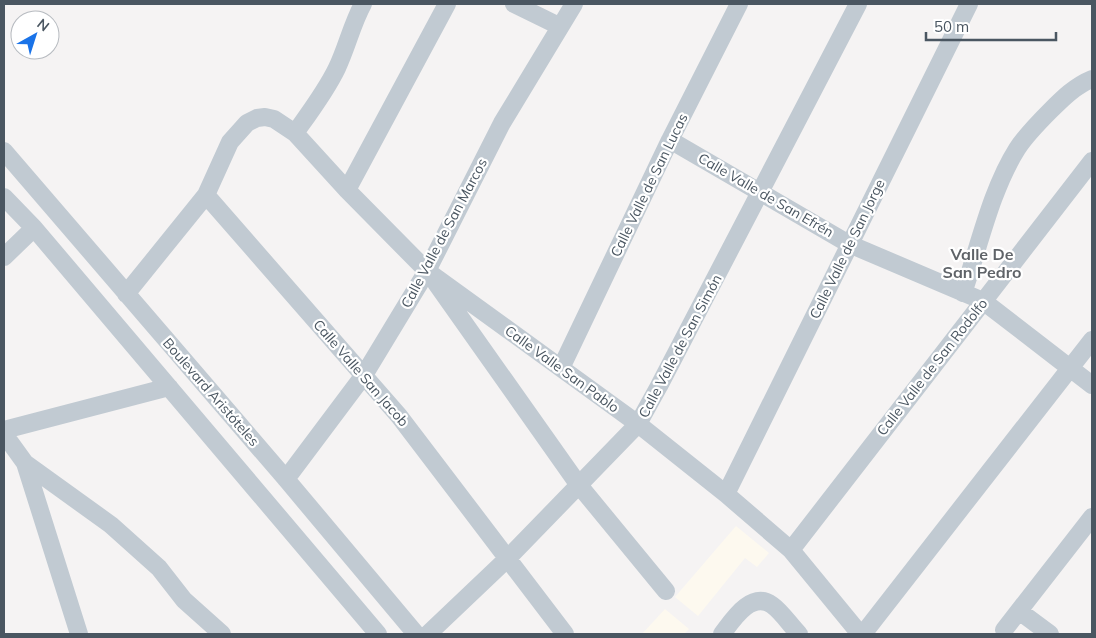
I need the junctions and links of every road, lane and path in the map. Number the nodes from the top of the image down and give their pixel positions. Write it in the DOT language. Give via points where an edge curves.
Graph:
graph roads {
  1 [pos="362,4"];
  2 [pos="447,4"];
  3 [pos="514,4"];
  4 [pos="574,4"];
  5 [pos="739,4"];
  6 [pos="858,4"];
  7 [pos="969,4"];
  8 [pos="559,26"];
  9 [pos="1092,79"];
  10 [pos="295,132"];
  11 [pos="670,140"];
  12 [pos="4,151"];
  13 [pos="1092,161"];
  14 [pos="347,190"];
  15 [pos="761,192"];
  16 [pos="206,195"];
  17 [pos="4,197"];
  18 [pos="34,228"];
  19 [pos="849,244"];
  20 [pos="4,257"];
  21 [pos="427,271"];
  22 [pos="963,293"];
  23 [pos="126,294"];
  24 [pos="983,301"];
  25 [pos="1092,340"];
  26 [pos="561,368"];
  27 [pos="1071,368"];
  28 [pos="364,375"];
  29 [pos="1092,385"];
  30 [pos="169,387"];
  31 [pos="638,424"];
  32 [pos="4,430"];
  33 [pos="4,434"];
  34 [pos="25,463"];
  35 [pos="286,479"];
  36 [pos="578,484"];
  37 [pos="726,494"];
  38 [pos="263,498"];
  39 [pos="1092,517"];
  40 [pos="791,550"];
  41 [pos="508,558"];
  42 [pos="666,591"];
  43 [pos="1019,611"];
  44 [pos="1004,630"];
  45 [pos="79,634"];
  46 [pos="218,634"];
  47 [pos="378,634"];
  48 [pos="416,634"];
  49 [pos="428,634"];
  50 [pos="566,634"];
  51 [pos="722,634"];
  52 [pos="799,634"];
  53 [pos="862,634"];
  54 [pos="1050,634"];
  1 -- 10 [label="street" via="338,67"];
  2 -- 14 [label="street"];
  3 -- 8 [label="street"];
  4 -- 8 [label="street, Calle Valle de San Marcos"];
  5 -- 11 [label="street, Calle Valle de San Lucas"];
  6 -- 15 [label="street, Calle Valle de San Simón"];
  7 -- 19 [label="street, Calle Valle de San Jorge"];
  8 -- 21 [label="street, Calle Valle de San Marcos" via="502,123"];
  9 -- 22 [label="street, Calle Valle de San Rodolfo" via="1068,93 1018,148 991,208"];
  10 -- 14 [label="street, Calle Valle San Pablo"];
  10 -- 16 [label="street, Calle Valle San Pablo" via="265,117 248,123 230,142"];
  11 -- 15 [label="street, Calle Valle de San Efrén"];
  11 -- 26 [label="street, Calle Valle de San Lucas"];
  12 -- 23 [label="street, Boulevard Aristóteles"];
  13 -- 24 [label="street, Calle Valle de San Rodolfo"];
  14 -- 21 [label="street, Calle Valle San Pablo"];
  15 -- 19 [label="street, Calle Valle de San Efrén"];
  15 -- 31 [label="street, Calle Valle de San Simón"];
  16 -- 23 [label="street"];
  16 -- 28 [label="street, Calle Valle San Jacob"];
  17 -- 18 [label="street, Boulevard Aristóteles"];
  18 -- 20 [label="street"];
  18 -- 30 [label="street, Boulevard Aristóteles"];
  19 -- 22 [label="street, Calle Valle de San Efrén"];
  19 -- 37 [label="street, Calle Valle de San Jorge"];
  21 -- 26 [label="street, Calle Valle San Pablo"];
  21 -- 28 [label="street, Calle Valle de San Marcos"];
  21 -- 36 [label="street"];
  22 -- 24 [label="street, Calle Valle de San Efrén"];
  23 -- 35 [label="street, Boulevard Aristóteles"];
  24 -- 27 [label="street, Calle Valle de San Efrén"];
  24 -- 40 [label="street, Calle Valle de San Rodolfo"];
  25 -- 27 [label="street"];
  26 -- 31 [label="street, Calle Valle San Pablo"];
  27 -- 29 [label="street, Calle Valle de San Efrén"];
  27 -- 53 [label="street"];
  28 -- 35 [label="street, Calle Valle de San Marcos"];
  28 -- 41 [label="street, Calle Valle San Jacob"];
  30 -- 32 [label="street"];
  30 -- 38 [label="street, Boulevard Aristóteles"];
  31 -- 36 [label="street, Calle Valle de San Simón"];
  31 -- 37 [label="street, Calle Valle San Pablo"];
  33 -- 34 [label="street"];
  34 -- 45 [label="street"];
  34 -- 46 [label="street" via="111,525 159,568 184,600"];
  35 -- 38 [label="street, Calle Valle de San Marcos"];
  35 -- 48 [label="street, Boulevard Aristóteles"];
  36 -- 41 [label="street, Calle Valle de San Simón"];
  36 -- 42 [label="street"];
  37 -- 40 [label="street, Calle Valle San Pablo"];
  38 -- 47 [label="street, Boulevard Aristóteles"];
  39 -- 43 [label="street"];
  40 -- 53 [label="street, Calle Valle San Pablo"];
  41 -- 49 [label="street, Calle Valle de San Simón"];
  41 -- 50 [label="street, Calle Valle San Jacob"];
  43 -- 44 [label="street"];
  43 -- 54 [label="street"];
  51 -- 52 [label="street" via="741,610 751,603 762,602 771,604"];
}
